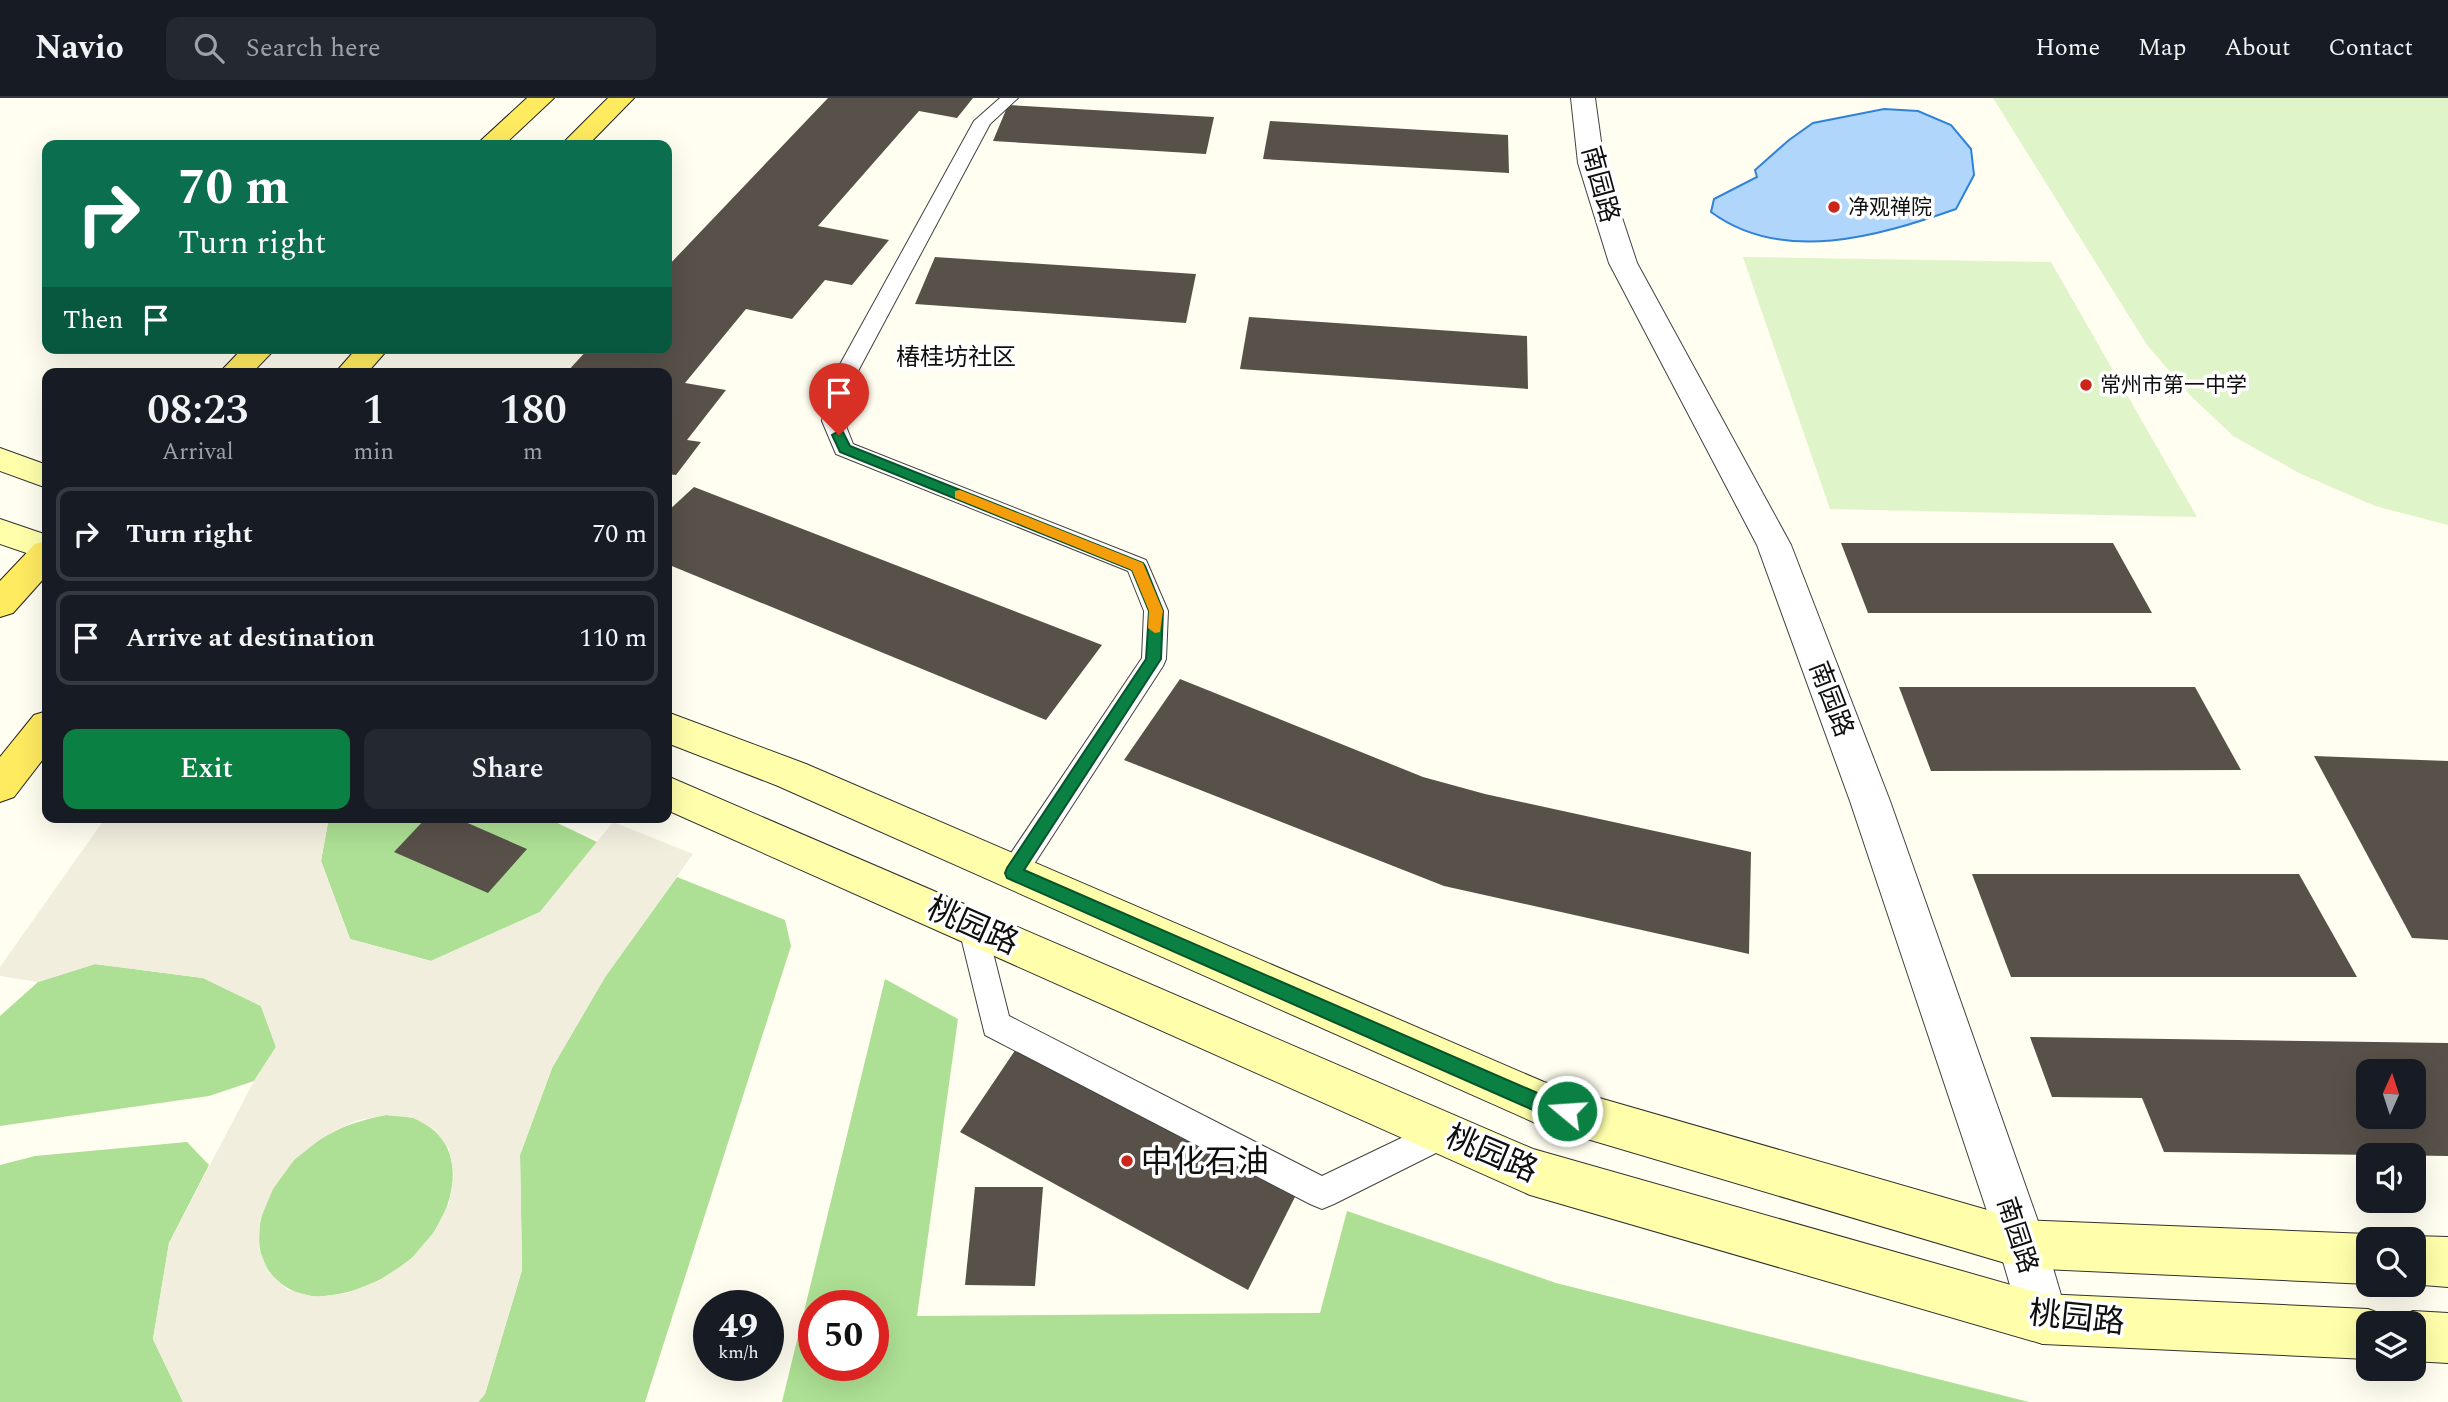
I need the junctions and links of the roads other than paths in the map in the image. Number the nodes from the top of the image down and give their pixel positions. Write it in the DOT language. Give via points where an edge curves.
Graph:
graph roads {
  1 [pos="542,98"];
  2 [pos="622,98"];
  3 [pos="1010,98"];
  4 [pos="1583,98"];
  5 [pos="495,140"];
  6 [pos="579,140"];
  7 [pos="255,354"];
  8 [pos="368,354"];
  9 [pos="239,368"];
  10 [pos="355,368"];
  11 [pos="0,459"];
  12 [pos="42,475"];
  13 [pos="0,531"];
  14 [pos="42,548"];
  15 [pos="42,556"];
  16 [pos="0,604"];
  17 [pos="672,729"];
  18 [pos="42,732"];
  19 [pos="0,786"];
  20 [pos="672,794"];
  21 [pos="1013,873"];
  22 [pos="972,925"];
  23 [pos="1443,1133"];
  24 [pos="2022,1244"];
  25 [pos="2356,1258"];
  26 [pos="2426,1261"];
  27 [pos="2448,1262"];
  28 [pos="2043,1319"];
  29 [pos="2356,1333"];
  30 [pos="2426,1337"];
  31 [pos="2448,1338"];
  1 -- 5 [label="main road"];
  2 -- 6 [label="main road"];
  3 -- 21 [label="lane" via="983,121 838,388 833,421 845,449 1138,566 1152,600 1156,611 1154,659"];
  4 -- 24 [label="street, 南园路" via="1591,163 1623,263 1774,545 1870,801"];
  7 -- 9 [label="main road"];
  8 -- 10 [label="main road"];
  11 -- 12 [label="main road"];
  13 -- 14 [label="main road"];
  15 -- 16 [label="main road"];
  17 -- 21 [label="main road" via="792,775"];
  18 -- 19 [label="main road"];
  20 -- 22 [label="main road, 桃园路"];
  21 -- 24 [label="main road" via="1540,1103"];
  22 -- 23 [label="main road, 桃园路"];
  22 -- 23 [label="lane" via="996,1025 1322,1193"];
  23 -- 28 [label="main road, 桃园路" via="1530,1172"];
  24 -- 25 [label="main road"];
  24 -- 28 [label="street, 南园路"];
  26 -- 27 [label="main road"];
  28 -- 29 [label="main road, 桃园路"];
  30 -- 31 [label="main road"];
}
